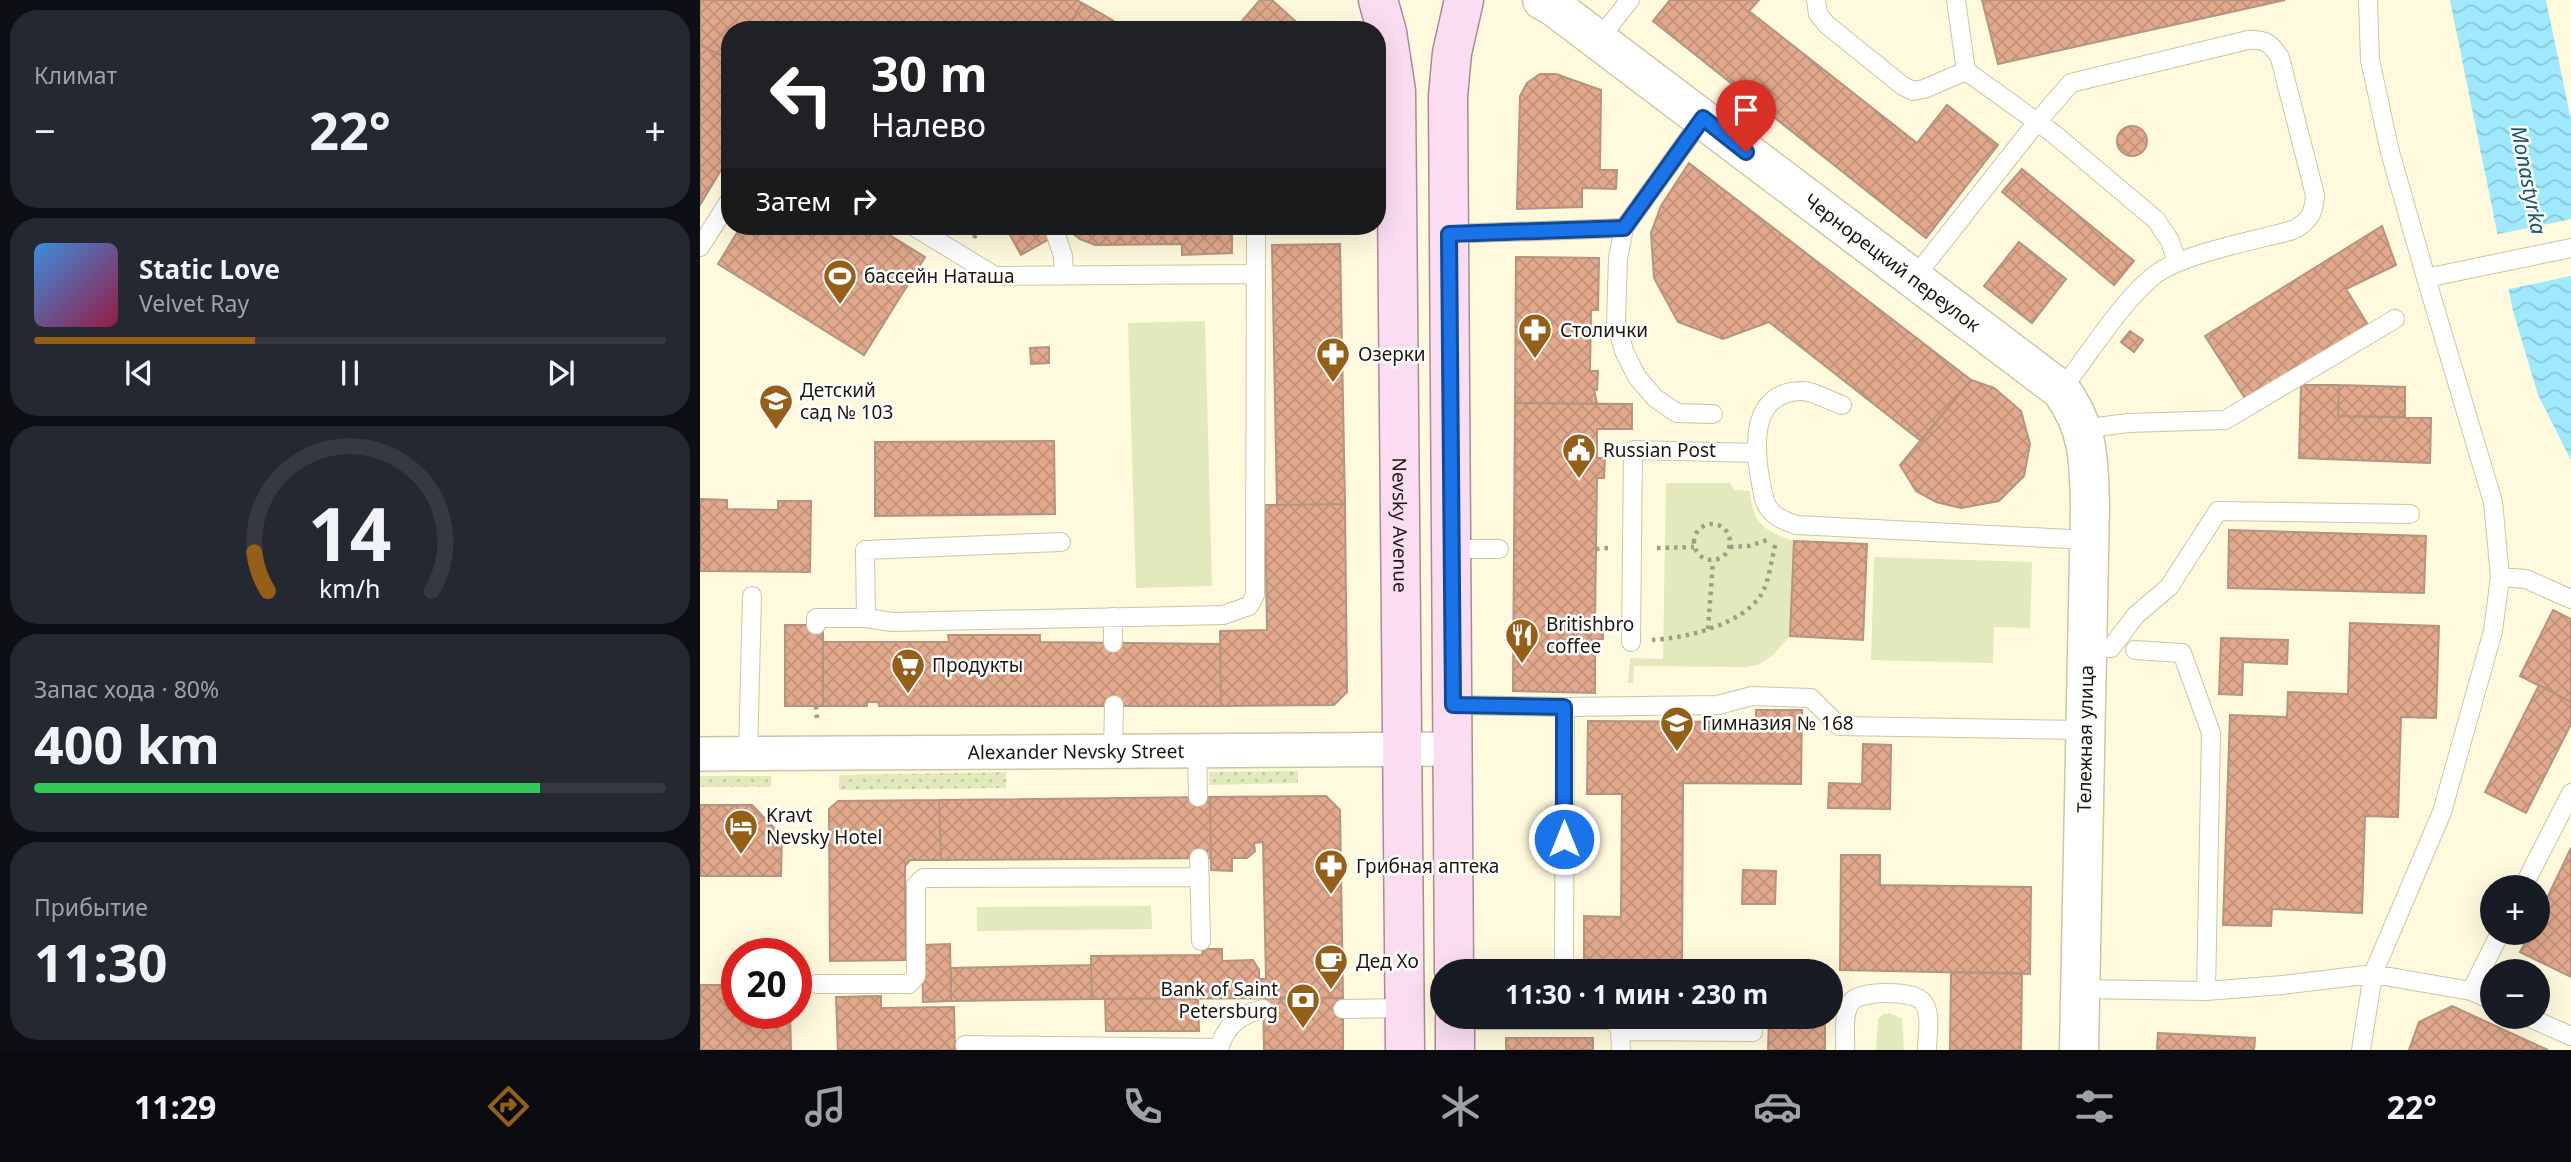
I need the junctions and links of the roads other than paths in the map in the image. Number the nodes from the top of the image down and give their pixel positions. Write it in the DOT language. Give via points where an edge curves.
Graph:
graph roads {
  1 [pos="1378,0"];
  2 [pos="1464,0"];
  3 [pos="1630,0"];
  4 [pos="1816,0"];
  5 [pos="1956,0"];
  6 [pos="2368,0"];
  7 [pos="1549,2"];
  8 [pos="1383,21"];
  9 [pos="1386,34"];
  10 [pos="1598,40"];
  11 [pos="1966,71"];
  12 [pos="1703,118"];
  13 [pos="2037,122"];
  14 [pos="721,214"];
  15 [pos="1387,218"];
  16 [pos="1624,228"];
  17 [pos="1449,234"];
  18 [pos="928,235"];
  19 [pos="1056,235"];
  20 [pos="1256,235"];
  21 [pos="700,247"];
  22 [pos="2571,248"];
  23 [pos="2178,262"];
  24 [pos="1255,274"];
  25 [pos="1064,275"];
  26 [pos="1914,278"];
  27 [pos="2426,278"];
  28 [pos="2395,319"];
  29 [pos="2061,390"];
  30 [pos="1842,405"];
  31 [pos="1713,414"];
  32 [pos="2082,429"];
  33 [pos="1756,453"];
  34 [pos="2410,514"];
  35 [pos="2088,540"];
  36 [pos="1061,542"];
  37 [pos="1452,549"];
  38 [pos="1499,549"];
  39 [pos="2500,577"];
  40 [pos="752,596"];
  41 [pos="2571,599"];
  42 [pos="1113,617"];
  43 [pos="866,618"];
  44 [pos="816,625"];
  45 [pos="1630,642"];
  46 [pos="1113,643"];
  47 [pos="2087,647"];
  48 [pos="2135,649"];
  49 [pos="1114,705"];
  50 [pos="1453,705"];
  51 [pos="1564,707"];
  52 [pos="2085,730"];
  53 [pos="1402,749"];
  54 [pos="1454,749"];
  55 [pos="1114,751"];
  56 [pos="1197,751"];
  57 [pos="700,754"];
  58 [pos="748,754"];
  59 [pos="2571,793"];
  60 [pos="1198,797"];
  61 [pos="1199,858"];
  62 [pos="2530,875"];
  63 [pos="1199,877"];
  64 [pos="1201,941"];
  65 [pos="2494,945"];
  66 [pos="1454,959"];
  67 [pos="1564,959"];
  68 [pos="2373,974"];
  69 [pos="816,984"];
  70 [pos="2081,989"];
  71 [pos="2206,990"];
  72 [pos="2471,991"];
  73 [pos="2480,995"];
  74 [pos="1405,1008"];
  75 [pos="1264,1009"];
  76 [pos="1343,1009"];
  77 [pos="2550,1027"];
  78 [pos="1620,1031"];
  79 [pos="1753,1032"];
  80 [pos="2571,1036"];
  81 [pos="965,1045"];
  82 [pos="1137,1049"];
  83 [pos="1219,1049"];
  84 [pos="1405,1050"];
  85 [pos="1620,1050"];
  86 [pos="1845,1050"];
  87 [pos="1927,1050"];
  88 [pos="2079,1050"];
  89 [pos="2361,1050"];
  1 -- 8 [label="main road, Nevsky Avenue"];
  2 -- 17 [label="main road" via="1448,82"];
  3 -- 10 [label="lane"];
  4 -- 11 [label="lane" via="1818,14 1826,24 1913,91"];
  5 -- 11 [label="lane"];
  6 -- 27 [label="lane" via="2370,60 2389,152"];
  7 -- 10 [label="street, Чернорецкий переулок"];
  9 -- 15 [label="main road, Nevsky Avenue" via="1394,68"];
  10 -- 12 [label="street, Чернорецкий переулок"];
  11 -- 13 [label="lane"];
  12 -- 16 [label="lane"];
  12 -- 26 [label="street, Чернорецкий переулок"];
  13 -- 23 [label="lane" via="2156,220"];
  13 -- 23 [label="lane" via="2061,92 2081,79 2248,40 2262,39 2273,46 2315,195 2314,211 2307,223 2294,230"];
  13 -- 26 [label="lane"];
  14 -- 21 [label="lane"];
  15 -- 53 [label="main road, Nevsky Avenue"];
  16 -- 17 [label="lane"];
  16 -- 31 [label="lane" via="1616,322 1624,351 1655,398 1677,413"];
  17 -- 37 [label="main road"];
  18 -- 25 [label="lane" via="995,276"];
  19 -- 25 [label="lane"];
  20 -- 24 [label="lane"];
  22 -- 27 [label="lane"];
  23 -- 29 [label="lane" via="2138,290"];
  24 -- 25 [label="lane"];
  24 -- 42 [label="lane" via="1255,595 1249,606 1223,615"];
  26 -- 29 [label="street, Чернорецкий переулок"];
  27 -- 39 [label="lane" via="2493,502"];
  28 -- 32 [label="lane" via="2225,420"];
  29 -- 32 [label="street, Чернорецкий переулок"];
  30 -- 33 [label="lane" via="1803,391 1784,395 1767,406 1758,426"];
  32 -- 35 [label="street, Тележная улица" via="2089,456"];
  33 -- 35 [label="lane" via="1769,509 1781,520 1797,525"];
  33 -- 45 [label="lane" via="1633,450"];
  34 -- 47 [label="lane" via="2218,511 2169,587 2136,615 2111,648"];
  35 -- 47 [label="street, Тележная улица"];
  36 -- 43 [label="lane" via="865,550"];
  37 -- 38 [label="lane"];
  37 -- 50 [label="main road"];
  39 -- 41 [label="lane" via="2526,579"];
  39 -- 68 [label="lane" via="2493,631 2442,812"];
  40 -- 58 [label="lane"];
  42 -- 43 [label="lane" via="892,622"];
  42 -- 46 [label="lane"];
  43 -- 44 [label="lane" via="816,618"];
  47 -- 52 [label="street, Тележная улица"];
  48 -- 71 [label="lane" via="2182,653 2211,733"];
  49 -- 55 [label="lane"];
  50 -- 51 [label="lane"];
  50 -- 54 [label="main road"];
  51 -- 52 [label="lane" via="1718,705 1752,696 1811,698 1839,726"];
  51 -- 67 [label="lane"];
  52 -- 70 [label="street, Тележная улица"];
  53 -- 54 [label="street, Alexander Nevsky Street"];
  53 -- 56 [label="street, Alexander Nevsky Street"];
  53 -- 74 [label="main road, Nevsky Avenue"];
  54 -- 66 [label="main road"];
  55 -- 56 [label="street, Alexander Nevsky Street"];
  55 -- 58 [label="street, Alexander Nevsky Street"];
  56 -- 60 [label="lane"];
  57 -- 58 [label="street, Alexander Nevsky Street"];
  59 -- 62 [label="lane"];
  61 -- 63 [label="lane"];
  63 -- 64 [label="lane"];
  63 -- 69 [label="lane" via="923,878 916,886 916,976 908,984"];
  65 -- 72 [label="lane"];
  68 -- 71 [label="lane"];
  68 -- 72 [label="lane"];
  68 -- 89 [label="lane"];
  70 -- 71 [label="lane"];
  70 -- 88 [label="street, Тележная улица"];
  72 -- 73 [label="lane"];
  74 -- 76 [label="lane"];
  74 -- 84 [label="main road, Nevsky Avenue"];
  75 -- 83 [label="lane" via="1236,1020 1224,1032"];
  77 -- 80 [label="lane"];
  78 -- 79 [label="lane"];
  78 -- 85 [label="lane"];
  81 -- 82 [label="lane"];
  82 -- 83 [label="lane"];
  86 -- 87 [label="lane" via="1846,1012 1852,1000 1864,994 1910,994 1922,1000 1928,1012"];
}
